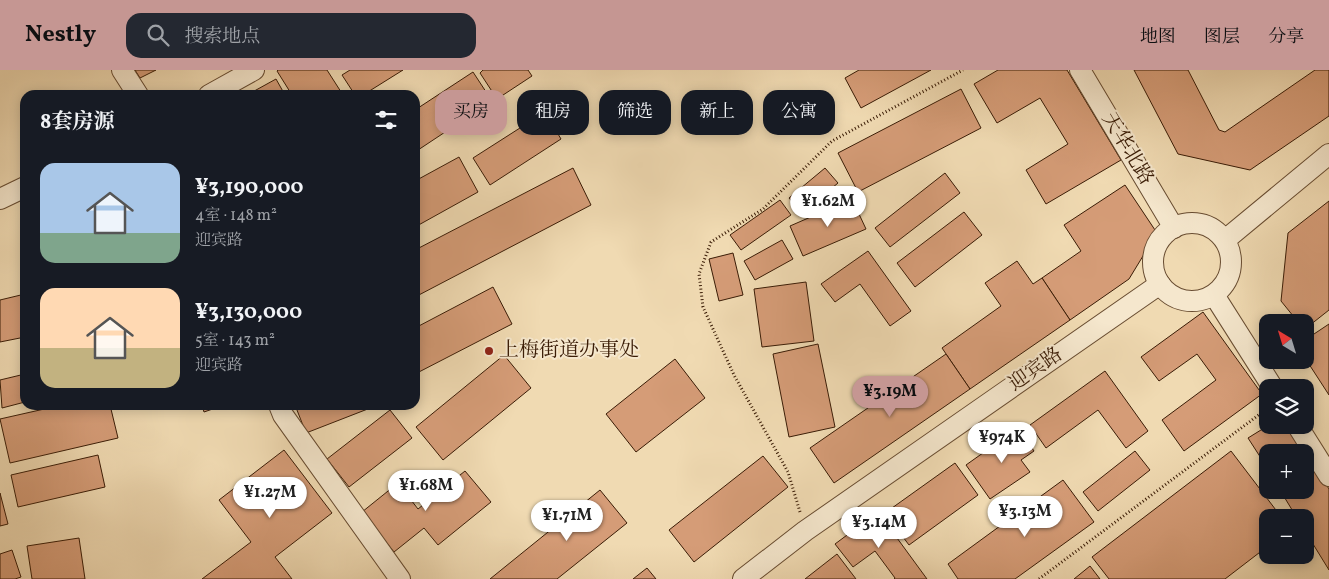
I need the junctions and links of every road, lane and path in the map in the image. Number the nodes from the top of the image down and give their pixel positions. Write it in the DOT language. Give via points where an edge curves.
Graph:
graph roads {
  1 [pos="122,70"];
  2 [pos="254,70"];
  3 [pos="963,70"];
  4 [pos="1080,70"];
  5 [pos="135,90"];
  6 [pos="218,90"];
  7 [pos="1329,154"];
  8 [pos="20,189"];
  9 [pos="0,199"];
  10 [pos="1174,228"];
  11 [pos="1225,240"];
  12 [pos="1160,284"];
  13 [pos="1214,294"];
  14 [pos="1267,379"];
  15 [pos="280,410"];
  16 [pos="1259,415"];
  17 [pos="1303,434"];
  18 [pos="1329,476"];
  19 [pos="805,531"];
  20 [pos="400,579"];
  21 [pos="743,579"];
  22 [pos="1039,579"];
  1 -- 5 [label="street"];
  2 -- 6 [label="street"];
  3 -- 19 [label="path" via="832,141 763,209 711,242 699,274 703,306 734,374 788,472"];
  4 -- 10 [label="street, 天华北路"];
  7 -- 11 [label="street"];
  8 -- 9 [label="street"];
  10 -- 11 [label="street" via="1192,223 1204,225"];
  10 -- 12 [label="street" via="1159,242 1154,254 1153,267"];
  11 -- 13 [label="street" via="1231,252 1232,265 1229,278"];
  12 -- 13 [label="street" via="1174,298 1186,302 1199,302"];
  12 -- 19 [label="street, 迎宾路"];
  13 -- 14 [label="street"];
  15 -- 20 [label="street"];
  16 -- 22 [label="path"];
  17 -- 18 [label="street"];
  19 -- 21 [label="street, 迎宾路"];
}
